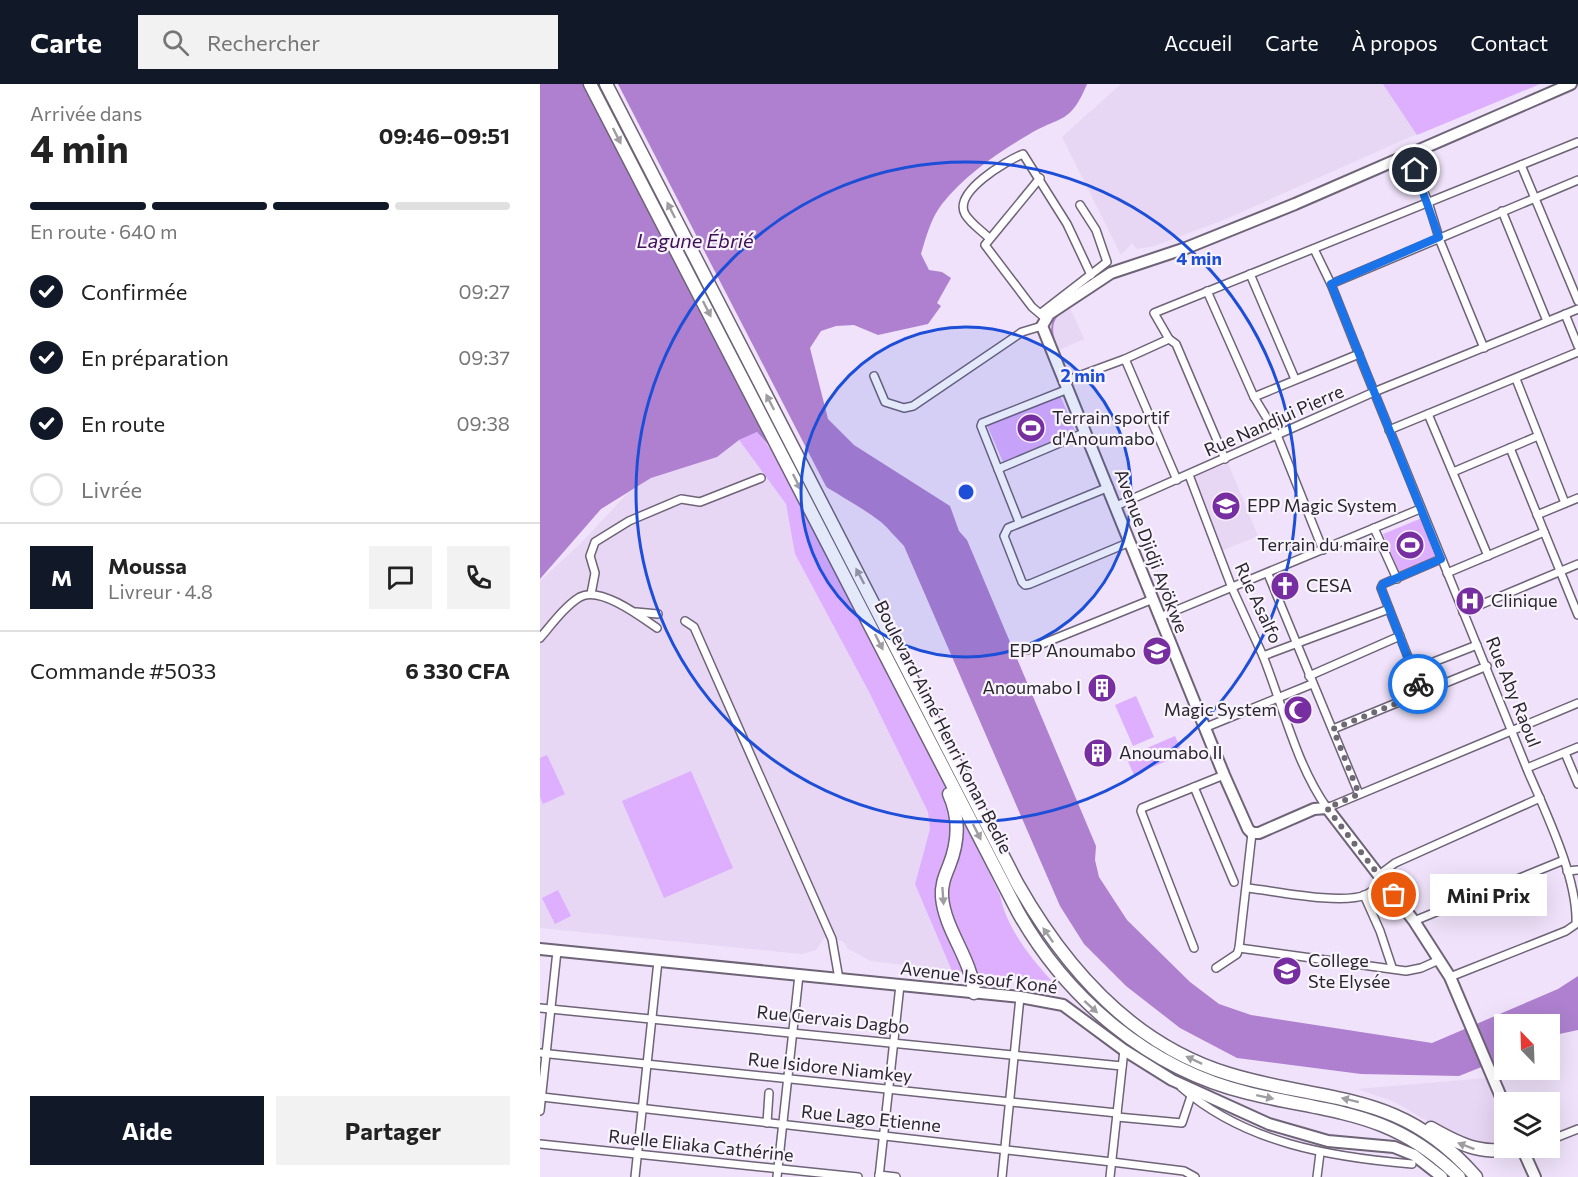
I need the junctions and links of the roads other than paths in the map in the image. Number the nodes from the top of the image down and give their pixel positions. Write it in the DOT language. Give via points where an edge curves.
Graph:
graph roads {
  1 [pos="590,84"];
  2 [pos="606,84"];
  3 [pos="1570,84"];
  4 [pos="1578,142"];
  5 [pos="1408,154"];
  6 [pos="1521,165"];
  7 [pos="1040,178"];
  8 [pos="1578,180"];
  9 [pos="1534,198"];
  10 [pos="1428,202"];
  11 [pos="1080,205"];
  12 [pos="1502,211"];
  13 [pos="1439,237"];
  14 [pos="989,238"];
  15 [pos="1314,249"];
  16 [pos="1091,274"];
  17 [pos="1250,274"];
  18 [pos="1331,284"];
  19 [pos="1208,291"];
  20 [pos="1578,301"];
  21 [pos="1578,309"];
  22 [pos="1565,315"];
  23 [pos="1043,319"];
  24 [pos="1547,321"];
  25 [pos="1169,339"];
  26 [pos="1578,346"];
  27 [pos="1484,348"];
  28 [pos="1578,352"];
  29 [pos="1359,354"];
  30 [pos="1125,359"];
  31 [pos="874,376"];
  32 [pos="1295,379"];
  33 [pos="1516,379"];
  34 [pos="1067,385"];
  35 [pos="1374,392"];
  36 [pos="1254,397"];
  37 [pos="1428,414"];
  38 [pos="1389,430"];
  39 [pos="1086,432"];
  40 [pos="1277,435"];
  41 [pos="1538,436"];
  42 [pos="1510,448"];
  43 [pos="1225,459"];
  44 [pos="998,469"];
  45 [pos="1453,472"];
  46 [pos="1189,475"];
  47 [pos="761,478"];
  48 [pos="1177,480"];
  49 [pos="1109,487"];
  50 [pos="1578,498"];
  51 [pos="1565,503"];
  52 [pos="1116,506"];
  53 [pos="1420,509"];
  54 [pos="1537,515"];
  55 [pos="1019,522"];
  56 [pos="1374,528"];
  57 [pos="829,531"];
  58 [pos="1544,532"];
  59 [pos="1130,542"];
  60 [pos="1323,550"];
  61 [pos="1488,556"];
  62 [pos="1441,559"];
  63 [pos="1578,564"];
  64 [pos="1560,571"];
  65 [pos="1447,573"];
  66 [pos="1268,574"];
  67 [pos="1396,579"];
  68 [pos="1232,588"];
  69 [pos="591,594"];
  70 [pos="1153,599"];
  71 [pos="1389,609"];
  72 [pos="634,612"];
  73 [pos="1463,612"];
  74 [pos="658,614"];
  75 [pos="1578,615"];
  76 [pos="1160,617"];
  77 [pos="684,621"];
  78 [pos="657,628"];
  79 [pos="1400,636"];
  80 [pos="540,638"];
  81 [pos="1296,644"];
  82 [pos="1477,645"];
  83 [pos="1027,650"];
  84 [pos="1263,656"];
  85 [pos="1486,666"];
  86 [pos="1413,670"];
  87 [pos="1309,676"];
  88 [pos="1312,684"];
  89 [pos="1422,693"];
  90 [pos="1279,697"];
  91 [pos="1578,703"];
  92 [pos="922,724"];
  93 [pos="1204,728"];
  94 [pos="1333,729"];
  95 [pos="1513,730"];
  96 [pos="1578,747"];
  97 [pos="1565,753"];
  98 [pos="1527,768"];
  99 [pos="1224,775"];
  100 [pos="1578,784"];
  101 [pos="1194,787"];
  102 [pos="1359,794"];
  103 [pos="1540,798"];
  104 [pos="1327,808"];
  105 [pos="1252,833"];
  106 [pos="1564,860"];
  107 [pos="1578,870"];
  108 [pos="1567,871"];
  109 [pos="1382,879"];
  110 [pos="1234,882"];
  111 [pos="1248,888"];
  112 [pos="1364,895"];
  113 [pos="1577,900"];
  114 [pos="1414,921"];
  115 [pos="1194,948"];
  116 [pos="1239,948"];
  117 [pos="540,949"];
  118 [pos="557,951"];
  119 [pos="1439,960"];
  120 [pos="658,961"];
  121 [pos="1392,967"];
  122 [pos="1216,968"];
  123 [pos="799,975"];
  124 [pos="1450,977"];
  125 [pos="839,979"];
  126 [pos="900,985"];
  127 [pos="974,993"];
  128 [pos="1020,997"];
  129 [pos="540,1008"];
  130 [pos="551,1009"];
  131 [pos="652,1017"];
  132 [pos="793,1031"];
  133 [pos="893,1041"];
  134 [pos="1124,1050"];
  135 [pos="543,1053"];
  136 [pos="1015,1053"];
  137 [pos="647,1064"];
  138 [pos="1122,1066"];
  139 [pos="788,1078"];
  140 [pos="1172,1080"];
  141 [pos="888,1089"];
  142 [pos="1499,1092"];
  143 [pos="769,1093"];
  144 [pos="1191,1096"];
  145 [pos="542,1097"];
  146 [pos="1010,1101"];
  147 [pos="642,1108"];
  148 [pos="540,1111"];
  149 [pos="1117,1115"];
  150 [pos="1405,1120"];
  151 [pos="767,1122"];
  152 [pos="783,1124"];
  153 [pos="1578,1130"];
  154 [pos="883,1136"];
  155 [pos="1560,1136"];
  156 [pos="540,1144"];
  157 [pos="1005,1149"];
  158 [pos="1494,1151"];
  159 [pos="1320,1153"];
  160 [pos="637,1154"];
  161 [pos="1528,1158"];
  162 [pos="1112,1162"];
  163 [pos="1412,1164"];
  164 [pos="777,1173"];
  165 [pos="1184,1174"];
  166 [pos="879,1176"];
  167 [pos="635,1177"];
  168 [pos="858,1177"];
  169 [pos="896,1177"];
  170 [pos="1002,1177"];
  171 [pos="1110,1177"];
  172 [pos="1195,1177"];
  173 [pos="1317,1177"];
  174 [pos="1442,1177"];
  175 [pos="1460,1177"];
  176 [pos="1476,1177"];
  177 [pos="1535,1177"];
  1 -- 57 [label="highway, Boulevard Aimé Henri Konan Bedie, one-way"];
  57 -- 2 [label="highway, Boulevard Aimé Henri Konan Bedie, one-way"];
  3 -- 5 [label="street"];
  4 -- 6 [label="street"];
  5 -- 10 [label="street"];
  5 -- 23 [label="street" via="1218,235 1111,273"];
  6 -- 9 [label="street"];
  6 -- 10 [label="street"];
  7 -- 14 [label="street"];
  7 -- 14 [label="street" via="1023,154 1001,165 966,194 966,215"];
  7 -- 16 [label="street"];
  8 -- 9 [label="street"];
  9 -- 12 [label="street"];
  9 -- 20 [label="street"];
  10 -- 13 [label="street"];
  10 -- 15 [label="street"];
  11 -- 16 [label="street" via="1096,230 1106,259 1106,264"];
  12 -- 13 [label="street"];
  12 -- 24 [label="street"];
  13 -- 18 [label="street"];
  13 -- 27 [label="street"];
  14 -- 23 [label="street" via="986,249"];
  15 -- 17 [label="street"];
  15 -- 18 [label="street, Rue Aby Raoul"];
  16 -- 23 [label="street"];
  17 -- 19 [label="street"];
  17 -- 32 [label="street"];
  18 -- 29 [label="street, Rue Aby Raoul"];
  19 -- 25 [label="street" via="1154,313"];
  19 -- 36 [label="street"];
  21 -- 22 [label="street, Rue Nandjui Pierre"];
  22 -- 24 [label="street, Rue Nandjui Pierre"];
  22 -- 26 [label="street"];
  23 -- 31 [label="street" via="913,406 904,408 885,402"];
  23 -- 34 [label="street, Avenue Djidji Ayökwe"];
  24 -- 27 [label="street, Rue Nandjui Pierre"];
  25 -- 30 [label="street"];
  25 -- 43 [label="street" via="1176,344"];
  27 -- 35 [label="street, Rue Nandjui Pierre"];
  28 -- 33 [label="street"];
  29 -- 32 [label="street"];
  29 -- 35 [label="street, Rue Aby Raoul"];
  30 -- 34 [label="street"];
  30 -- 48 [label="street"];
  32 -- 36 [label="street"];
  33 -- 37 [label="street"];
  33 -- 41 [label="street"];
  34 -- 39 [label="street, Avenue Djidji Ayökwe"];
  34 -- 44 [label="street" via="982,423 981,430"];
  35 -- 38 [label="street, Rue Aby Raoul"];
  35 -- 40 [label="street, Rue Nandjui Pierre"];
  36 -- 40 [label="street"];
  37 -- 38 [label="street"];
  37 -- 45 [label="street"];
  38 -- 53 [label="street, Rue Aby Raoul"];
  39 -- 44 [label="street"];
  39 -- 49 [label="street, Avenue Djidji Ayökwe"];
  40 -- 43 [label="street, Rue Nandjui Pierre"];
  40 -- 60 [label="street"];
  41 -- 42 [label="street"];
  41 -- 51 [label="street"];
  42 -- 45 [label="street"];
  42 -- 54 [label="street"];
  43 -- 46 [label="street, Rue Nandjui Pierre"];
  44 -- 55 [label="street"];
  45 -- 61 [label="street"];
  46 -- 48 [label="street, Rue Nandjui Pierre"];
  46 -- 68 [label="street, Rue Asalfo"];
  47 -- 69 [label="street" via="700,502 681,499 629,521 595,542 590,556 595,573"];
  48 -- 52 [label="street, Rue Nandjui Pierre"];
  49 -- 52 [label="street, Avenue Djidji Ayökwe"];
  49 -- 55 [label="street"];
  50 -- 51 [label="street"];
  51 -- 54 [label="street"];
  52 -- 59 [label="street, Avenue Djidji Ayökwe"];
  53 -- 56 [label="street"];
  53 -- 62 [label="street, Rue Aby Raoul"];
  54 -- 58 [label="street"];
  55 -- 59 [label="street" via="1008,528 1004,536 1025,585"];
  56 -- 60 [label="street"];
  56 -- 67 [label="street"];
  57 -- 92 [label="highway, Boulevard Aimé Henri Konan Bedie, one-way"];
  150 -- 57 [label="highway, Boulevard Aimé Henri Konan Bedie, one-way" via="1349,1099 1249,1080 1205,1065 1142,1030 1096,992 1054,944 1021,891"];
  58 -- 61 [label="street"];
  58 -- 64 [label="street"];
  59 -- 70 [label="street, Avenue Djidji Ayökwe"];
  60 -- 66 [label="street"];
  61 -- 65 [label="street"];
  62 -- 65 [label="street, Rue Aby Raoul"];
  62 -- 67 [label="street"];
  63 -- 64 [label="street"];
  64 -- 73 [label="street"];
  64 -- 75 [label="street"];
  65 -- 73 [label="street, Rue Aby Raoul"];
  66 -- 68 [label="street"];
  66 -- 81 [label="street"];
  67 -- 71 [label="street" via="1382,585"];
  68 -- 76 [label="street"];
  68 -- 84 [label="street, Rue Asalfo"];
  69 -- 72 [label="street"];
  69 -- 80 [label="street" via="570,605"];
  70 -- 76 [label="street, Avenue Djidji Ayökwe"];
  70 -- 83 [label="street"];
  71 -- 79 [label="street"];
  71 -- 81 [label="street, Rue Asalfo"];
  72 -- 74 [label="street"];
  72 -- 78 [label="street"];
  73 -- 82 [label="street, Rue Aby Raoul"];
  76 -- 93 [label="street, Avenue Djidji Ayökwe"];
  77 -- 125 [label="street" via="694,627 829,932"];
  79 -- 86 [label="street"];
  79 -- 87 [label="street"];
  81 -- 84 [label="street, Rue Asalfo"];
  81 -- 87 [label="street"];
  82 -- 85 [label="street, Rue Aby Raoul"];
  82 -- 86 [label="street"];
  84 -- 90 [label="street"];
  85 -- 89 [label="street"];
  85 -- 95 [label="street, Rue Aby Raoul"];
  86 -- 89 [label="street"];
  87 -- 88 [label="street"];
  88 -- 90 [label="street"];
  88 -- 94 [label="street"];
  89 -- 94 [label="street"];
  90 -- 93 [label="street"];
  90 -- 104 [label="street" via="1290,733"];
  91 -- 95 [label="street"];
  92 -- 127 [label="highway, one-way" via="957,817 957,840 943,881 942,900 972,976"];
  92 -- 175 [label="highway, Boulevard Aimé Henri Konan Bedie, one-way" via="1028,930 1066,981 1114,1028 1178,1067 1222,1085 1383,1124 1413,1139"];
  93 -- 99 [label="street, Avenue Djidji Ayökwe"];
  94 -- 102 [label="street"];
  95 -- 98 [label="street, Rue Aby Raoul"];
  95 -- 102 [label="street"];
  96 -- 97 [label="street"];
  97 -- 98 [label="street"];
  97 -- 100 [label="street"];
  98 -- 103 [label="street, Rue Aby Raoul"];
  99 -- 101 [label="street"];
  99 -- 105 [label="street, Avenue Djidji Ayökwe"];
  101 -- 110 [label="street"];
  101 -- 115 [label="street" via="1142,807 1141,811"];
  102 -- 104 [label="street"];
  103 -- 106 [label="street, Rue Aby Raoul"];
  103 -- 109 [label="street" via="1395,863"];
  104 -- 105 [label="street" via="1314,809"];
  104 -- 109 [label="street"];
  105 -- 111 [label="street"];
  106 -- 108 [label="street, Rue Aby Raoul"];
  106 -- 114 [label="street"];
  107 -- 108 [label="street"];
  108 -- 113 [label="street, Rue Aby Raoul"];
  109 -- 112 [label="street"];
  109 -- 114 [label="street"];
  111 -- 112 [label="street" via="1324,897"];
  111 -- 116 [label="street"];
  112 -- 121 [label="street"];
  113 -- 124 [label="street, Rue Aby Raoul" via="1576,924 1566,931"];
  114 -- 119 [label="street"];
  116 -- 121 [label="street"];
  116 -- 122 [label="street"];
  117 -- 118 [label="street, Avenue Issouf Koné"];
  118 -- 120 [label="street, Avenue Issouf Koné"];
  118 -- 130 [label="street"];
  119 -- 121 [label="street" via="1414,970"];
  119 -- 124 [label="street"];
  120 -- 123 [label="street, Avenue Issouf Koné"];
  120 -- 131 [label="street"];
  123 -- 125 [label="street, Avenue Issouf Koné"];
  123 -- 132 [label="street"];
  124 -- 142 [label="street"];
  125 -- 126 [label="street, Avenue Issouf Koné"];
  126 -- 127 [label="street, Avenue Issouf Koné"];
  126 -- 133 [label="street"];
  127 -- 128 [label="street, Avenue Issouf Koné"];
  128 -- 134 [label="street, Avenue Issouf Koné" via="1069,1008"];
  128 -- 136 [label="street"];
  129 -- 130 [label="street, Rue Gervais Dagbo"];
  130 -- 131 [label="street, Rue Gervais Dagbo"];
  130 -- 135 [label="street"];
  131 -- 132 [label="street, Rue Gervais Dagbo"];
  131 -- 137 [label="street"];
  132 -- 133 [label="street, Rue Gervais Dagbo"];
  132 -- 139 [label="street"];
  133 -- 136 [label="street, Rue Gervais Dagbo"];
  133 -- 141 [label="street"];
  134 -- 138 [label="street"];
  134 -- 140 [label="street, Avenue Issouf Koné"];
  135 -- 137 [label="street, Rue Isidore Niamkey"];
  135 -- 145 [label="street"];
  136 -- 138 [label="street, Rue Gervais Dagbo"];
  136 -- 146 [label="street"];
  137 -- 139 [label="street, Rue Isidore Niamkey"];
  137 -- 147 [label="street"];
  138 -- 149 [label="street"];
  139 -- 141 [label="street, Rue Isidore Niamkey"];
  139 -- 152 [label="street"];
  140 -- 144 [label="street"];
  140 -- 174 [label="street, Avenue Issouf Koné" via="1300,1135 1394,1147 1414,1155"];
  141 -- 146 [label="street, Rue Isidore Niamkey"];
  141 -- 154 [label="street"];
  143 -- 151 [label="street"];
  144 -- 149 [label="street, Rue Isidore Niamkey" via="1182,1123"];
  144 -- 159 [label="street" via="1227,1119"];
  145 -- 147 [label="street, Rue Lago Etienne"];
  145 -- 148 [label="street"];
  146 -- 149 [label="street, Rue Isidore Niamkey"];
  146 -- 157 [label="street"];
  147 -- 151 [label="street, Rue Lago Etienne"];
  147 -- 160 [label="street"];
  149 -- 162 [label="street"];
  158 -- 150 [label="highway, one-way" via="1482,1152 1418,1121"];
  150 -- 176 [label="highway, Boulevard Aimé Henri Konan Bedie" via="1437,1140"];
  151 -- 152 [label="street, Rue Lago Etienne"];
  152 -- 154 [label="street, Rue Lago Etienne"];
  152 -- 164 [label="street"];
  153 -- 155 [label="street"];
  154 -- 157 [label="street, Rue Lago Etienne"];
  154 -- 166 [label="street"];
  156 -- 160 [label="street, Ruelle Eliaka Cathérine"];
  157 -- 162 [label="street, Rue Lago Etienne"];
  157 -- 170 [label="street"];
  159 -- 163 [label="street"];
  159 -- 173 [label="street"];
  160 -- 164 [label="street, Ruelle Eliaka Cathérine"];
  160 -- 167 [label="street"];
  161 -- 177 [label="street"];
  162 -- 165 [label="street, Rue Lago Etienne"];
  162 -- 171 [label="street"];
  164 -- 168 [label="street, Ruelle Eliaka Cathérine"];
  165 -- 172 [label="street, Rue Lago Etienne"];
  166 -- 169 [label="street"];
}
